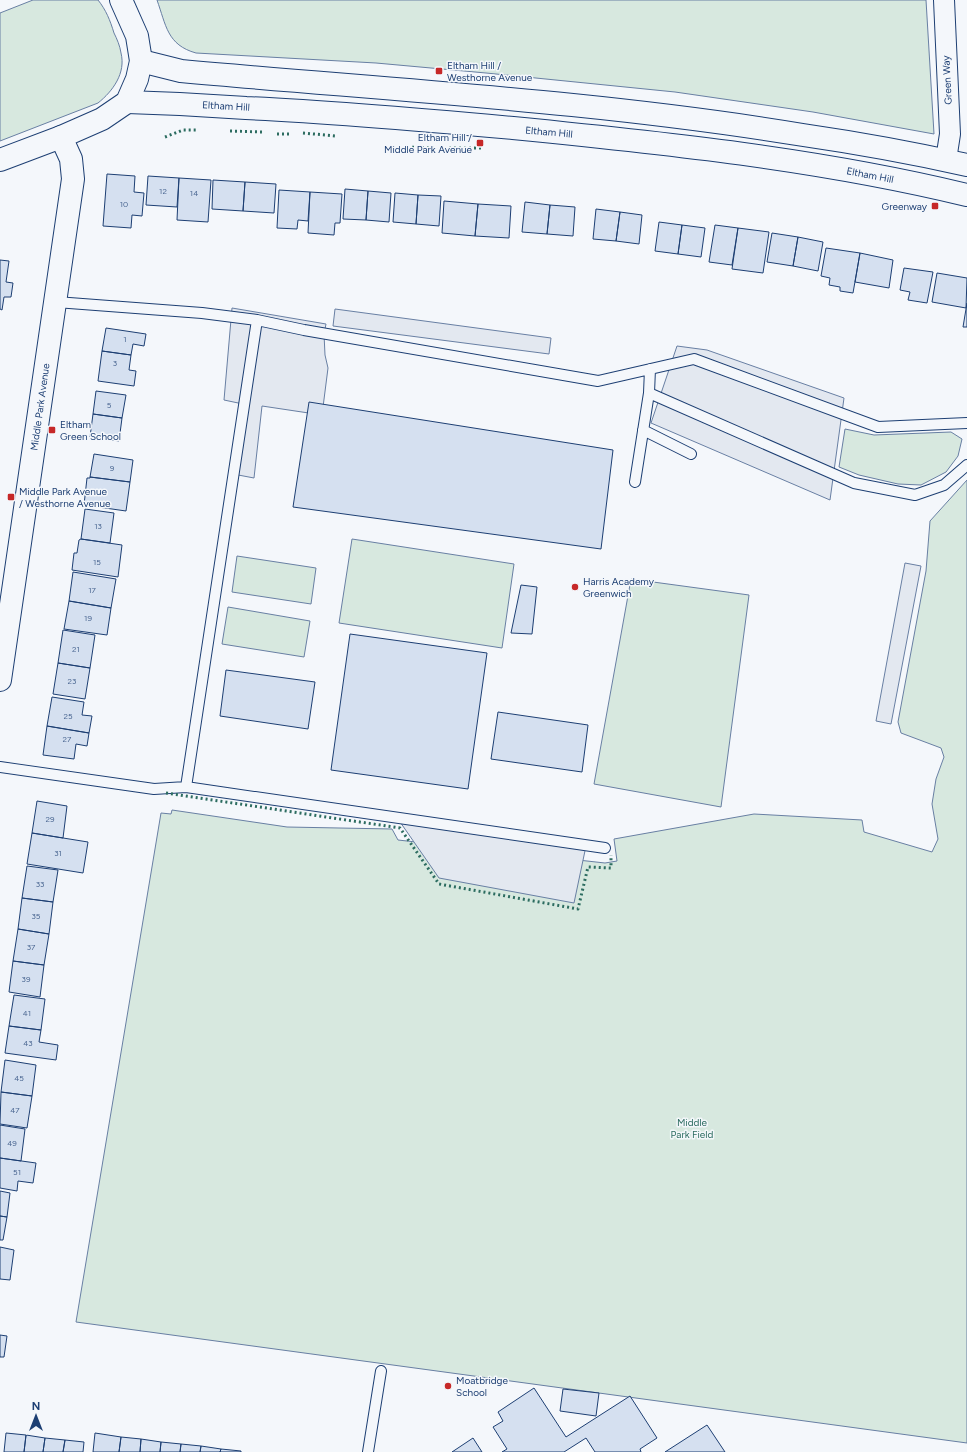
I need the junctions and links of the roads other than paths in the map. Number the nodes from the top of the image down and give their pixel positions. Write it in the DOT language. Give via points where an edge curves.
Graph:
graph roads {
  1 [pos="121,0"];
  2 [pos="944,0"];
  3 [pos="141,61"];
  4 [pos="126,102"];
  5 [pos="61,137"];
  6 [pos="0,160"];
  7 [pos="946,160"];
  8 [pos="967,165"];
  9 [pos="967,195"];
  10 [pos="56,302"];
  11 [pos="257,320"];
  12 [pos="650,369"];
  13 [pos="648,393"];
  14 [pos="967,423"];
  15 [pos="643,430"];
  16 [pos="691,454"];
  17 [pos="967,465"];
  18 [pos="636,482"];
  19 [pos="0,680"];
  20 [pos="0,767"];
  21 [pos="186,787"];
  22 [pos="605,848"];
  23 [pos="381,1371"];
  24 [pos="368,1452"];
  1 -- 3 [label="main road" via="138,36"];
  2 -- 7 [label="street, Green Way" via="950,134"];
  3 -- 4 [label="main road" via="138,79"];
  3 -- 7 [label="main road" via="181,71 592,106 726,122"];
  4 -- 5 [label="main road" via="102,120"];
  4 -- 9 [label="main road, Eltham Hill" via="298,110 593,136 830,168"];
  5 -- 6 [label="main road"];
  5 -- 10 [label="main road, Middle Park Avenue" via="71,159 73,179"];
  7 -- 8 [label="main road"];
  10 -- 11 [label="lane" via="202,313"];
  10 -- 19 [label="main road, Middle Park Avenue"];
  11 -- 12 [label="lane" via="598,381"];
  11 -- 21 [label="lane"];
  12 -- 13 [label="lane"];
  12 -- 14 [label="lane" via="694,359 878,427"];
  13 -- 15 [label="lane"];
  13 -- 17 [label="lane" via="854,483 915,495 944,485"];
  15 -- 16 [label="lane"];
  15 -- 18 [label="lane"];
  20 -- 21 [label="lane" via="154,789"];
  21 -- 22 [label="lane"];
  23 -- 24 [label="lane"];
}
